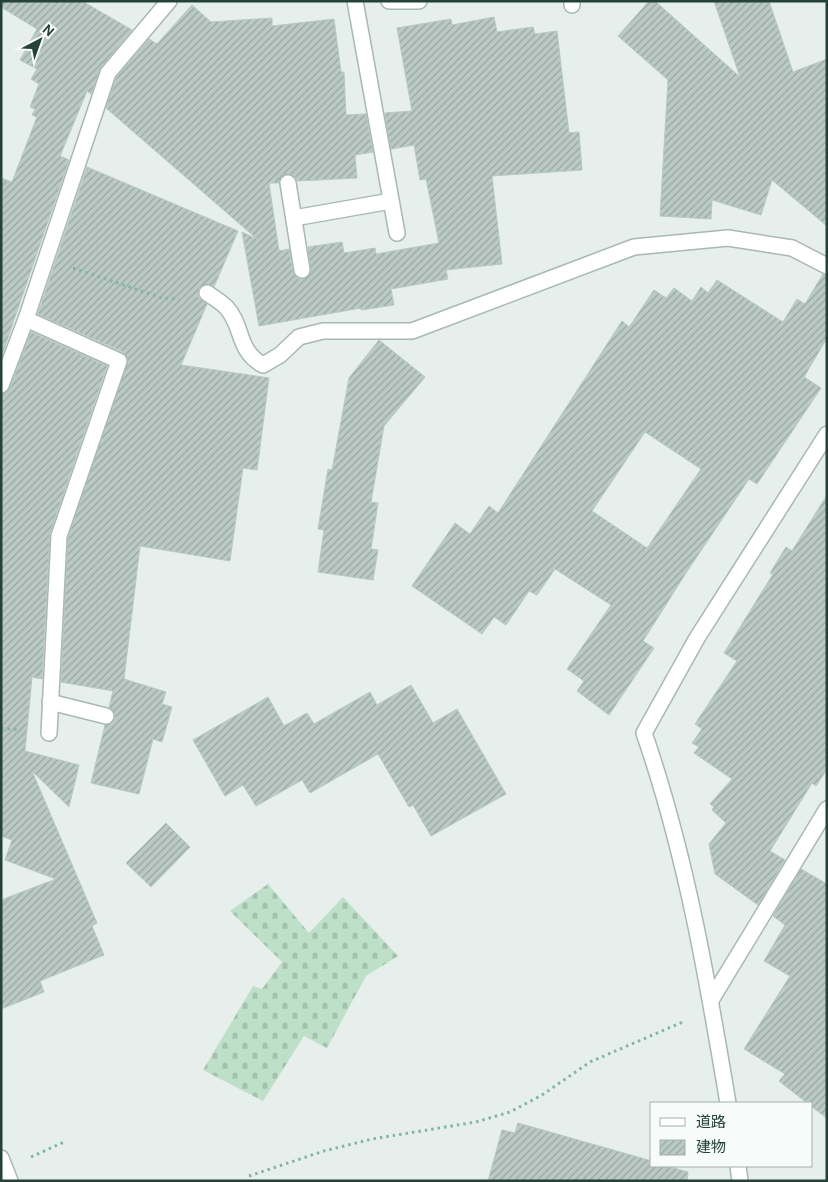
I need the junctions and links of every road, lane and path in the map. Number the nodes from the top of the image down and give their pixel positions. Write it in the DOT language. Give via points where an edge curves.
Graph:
graph roads {
  1 [pos="169,1"];
  2 [pos="355,1"];
  3 [pos="389,1"];
  4 [pos="419,1"];
  5 [pos="288,183"];
  6 [pos="391,201"];
  7 [pos="294,218"];
  8 [pos="397,233"];
  9 [pos="827,266"];
  10 [pos="302,270"];
  11 [pos="93,274"];
  12 [pos="208,293"];
  13 [pos="26,319"];
  14 [pos="1,385"];
  15 [pos="827,434"];
  16 [pos="50,702"];
  17 [pos="106,716"];
  18 [pos="49,733"];
  19 [pos="827,809"];
  20 [pos="711,1000"];
  21 [pos="713,1016"];
  22 [pos="728,1102"];
  23 [pos="64,1142"];
  24 [pos="738,1167"];
  25 [pos="6,1170"];
  26 [pos="249,1176"];
  27 [pos="740,1181"];
  1 -- 13 [label="street" via="108,74"];
  2 -- 6 [label="street"];
  3 -- 4 [label="street"];
  5 -- 7 [label="street"];
  6 -- 7 [label="street"];
  6 -- 8 [label="street"];
  7 -- 10 [label="street"];
  9 -- 12 [label="street" via="792,248 728,238 634,247 412,331 323,331 299,337 264,365 243,346 240,331 227,308"];
  11 -- 12 [label="path" via="162,298 191,299 199,291"];
  13 -- 14 [label="street"];
  13 -- 16 [label="street" via="119,361 59,536"];
  15 -- 20 [label="street" via="697,638 644,733 666,794"];
  16 -- 17 [label="street"];
  16 -- 18 [label="street"];
  19 -- 20 [label="street"];
  20 -- 21 [label="street"];
  21 -- 22 [label="street"];
  21 -- 26 [label="path" via="679,1022 590,1062 510,1112 476,1122 372,1139"];
  23 -- 25 [label="path"];
  24 -- 27 [label="street"];
}
